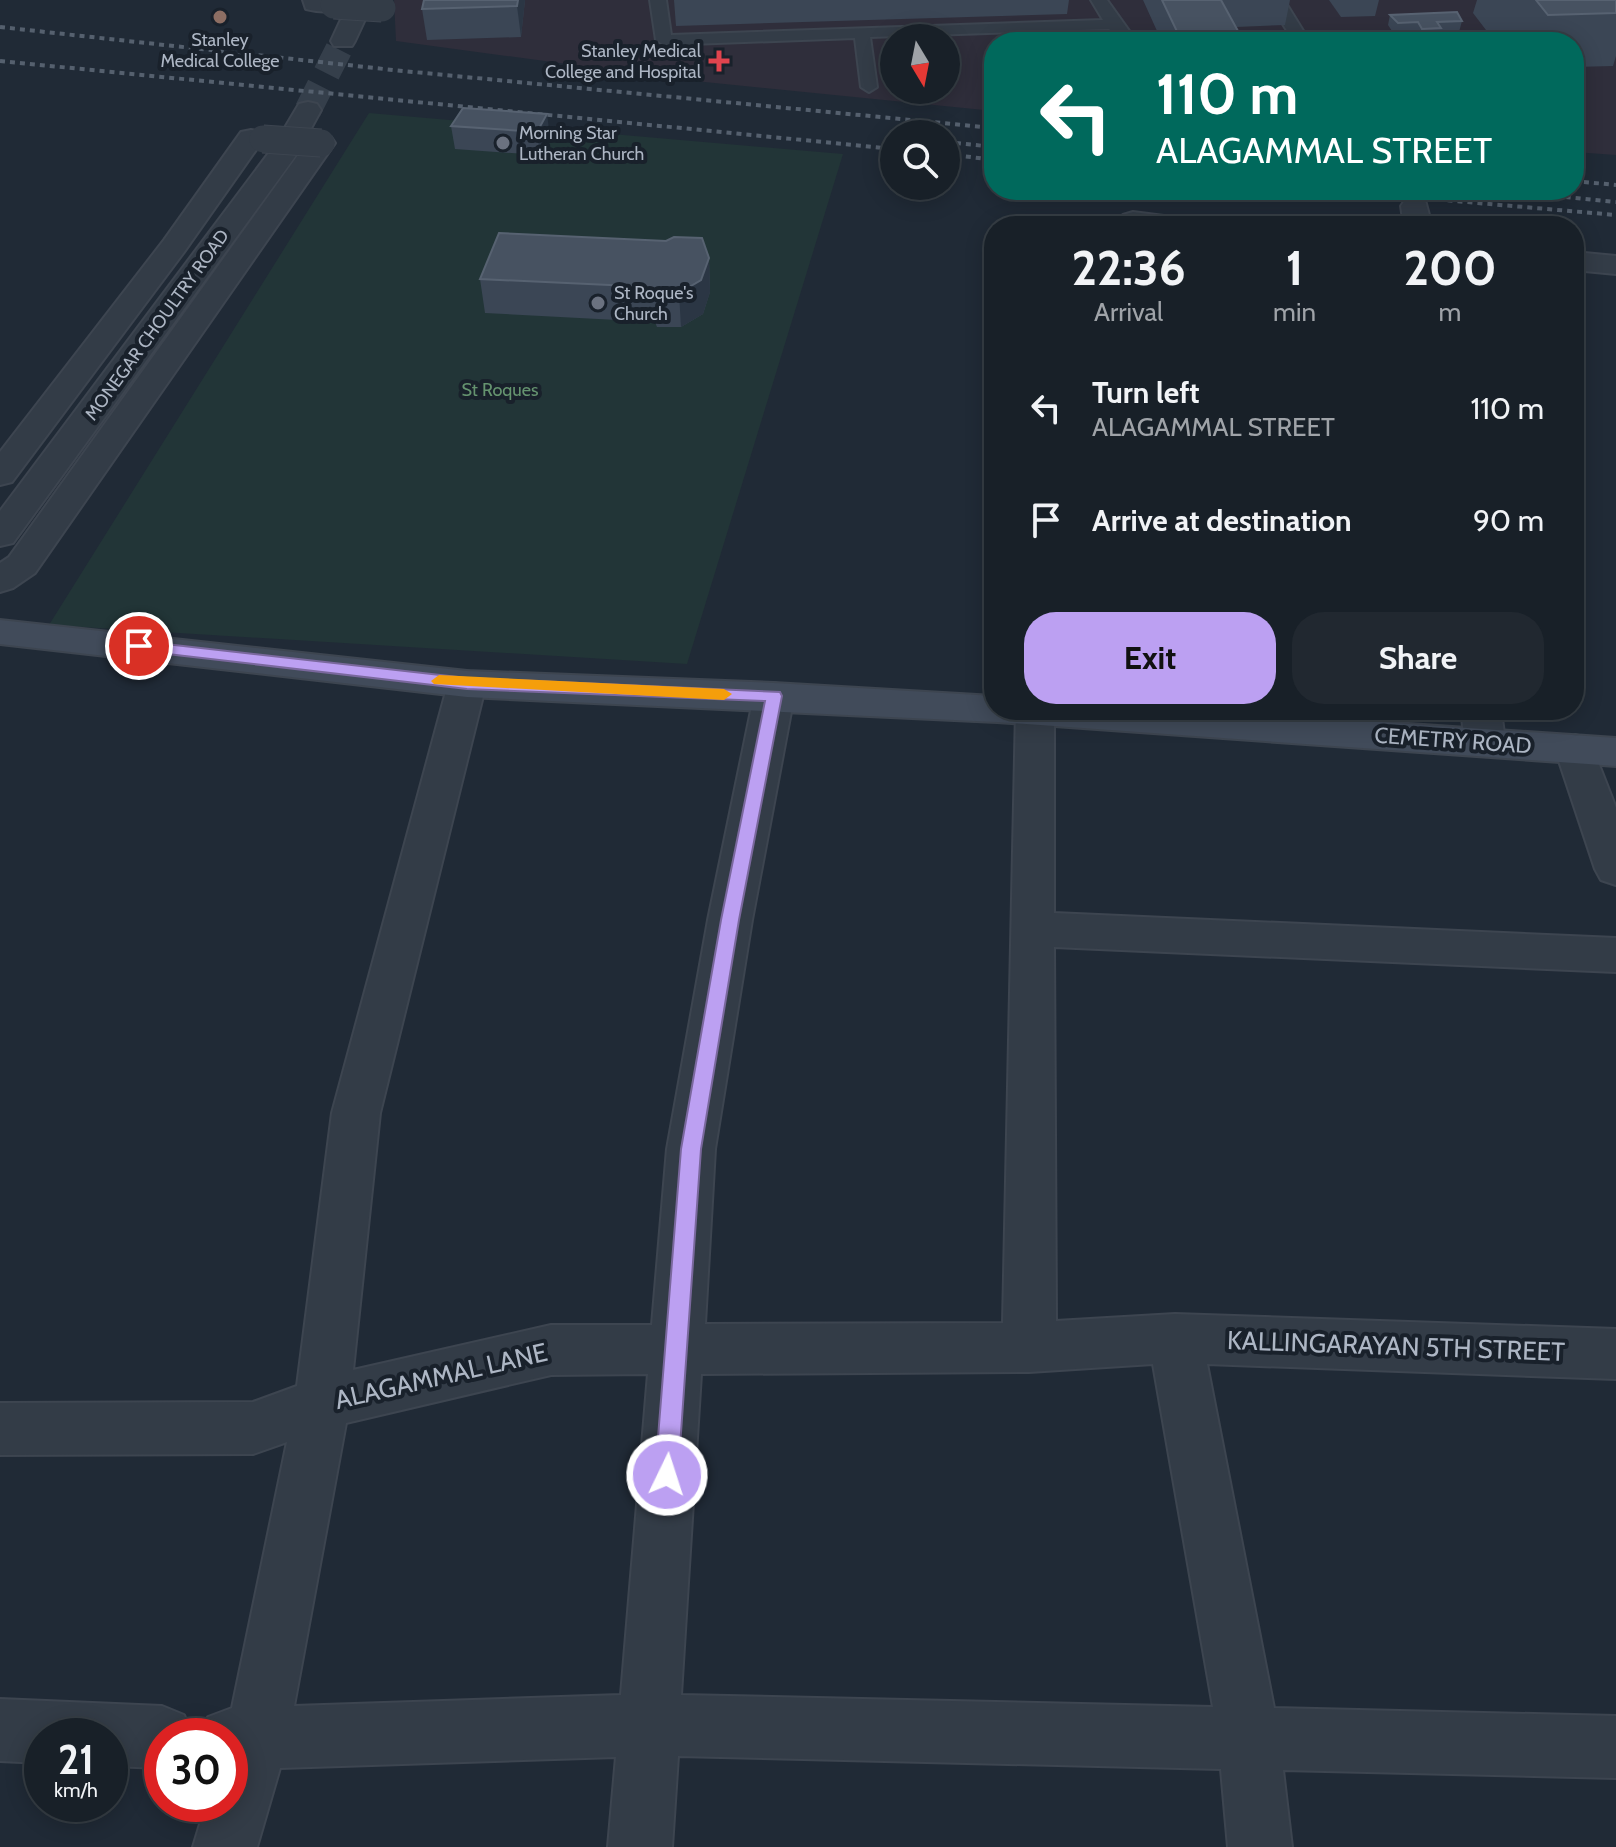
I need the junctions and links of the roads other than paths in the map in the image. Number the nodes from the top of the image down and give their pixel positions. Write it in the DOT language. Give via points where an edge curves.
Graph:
graph roads {
  1 [pos="658,0"];
  2 [pos="1099,0"];
  3 [pos="1276,0"];
  4 [pos="324,3"];
  5 [pos="376,3"];
  6 [pos="1113,24"];
  7 [pos="1122,32"];
  8 [pos="1296,32"];
  9 [pos="862,34"];
  10 [pos="343,41"];
  11 [pos="869,87"];
  12 [pos="308,110"];
  13 [pos="1584,263"];
  14 [pos="1615,271"];
  15 [pos="0,475"];
  16 [pos="0,535"];
  17 [pos="0,580"];
  18 [pos="0,632"];
  19 [pos="467,684"];
  20 [pos="774,696"];
  21 [pos="984,708"];
  22 [pos="1011,720"];
  23 [pos="1306,720"];
  24 [pos="1483,726"];
  25 [pos="1575,749"];
  26 [pos="1616,752"];
  27 [pos="1616,869"];
  28 [pos="1031,929"];
  29 [pos="1616,955"];
  30 [pos="1175,1338"];
  31 [pos="1029,1347"];
  32 [pos="675,1350"];
  33 [pos="1616,1354"];
  34 [pos="322,1403"];
  35 [pos="0,1429"];
  36 [pos="248,1722"];
  37 [pos="650,1725"];
  38 [pos="0,1730"];
  39 [pos="144,1736"];
  40 [pos="1249,1738"];
  41 [pos="248,1739"];
  42 [pos="1616,1747"];
  43 [pos="229,1822"];
  44 [pos="225,1847"];
  45 [pos="640,1847"];
  46 [pos="1260,1847"];
  1 -- 9 [label="lane" via="664,40"];
  2 -- 6 [label="lane"];
  3 -- 8 [label="lane"];
  4 -- 5 [label="street, bridge"];
  5 -- 10 [label="street"];
  6 -- 7 [label="lane"];
  6 -- 9 [label="lane"];
  9 -- 11 [label="lane"];
  12 -- 16 [label="street, MONEGAR CHOULTRY ROAD" via="287,148"];
  13 -- 14 [label="street"];
  15 -- 17 [label="street, bridge" via="251,138 321,143 22,565"];
  18 -- 19 [label="main road, CEMETRY ROAD"];
  19 -- 20 [label="main road, CEMETRY ROAD"];
  19 -- 34 [label="street" via="356,1113"];
  20 -- 21 [label="main road, CEMETRY ROAD"];
  20 -- 32 [label="street" via="691,1149"];
  22 -- 28 [label="street"];
  23 -- 24 [label="main road, CEMETRY ROAD"];
  24 -- 25 [label="main road, CEMETRY ROAD"];
  25 -- 26 [label="main road, CEMETRY ROAD"];
  25 -- 27 [label="street"];
  28 -- 29 [label="street"];
  28 -- 31 [label="street"];
  30 -- 31 [label="street, ALAGAMMAL LANE"];
  30 -- 33 [label="street, KALLINGARAYAN 5TH STREET"];
  30 -- 40 [label="street"];
  31 -- 32 [label="street, ALAGAMMAL LANE"];
  32 -- 34 [label="street, ALAGAMMAL LANE" via="551,1350"];
  32 -- 37 [label="street"];
  34 -- 35 [label="street, ALAGAMMAL LANE" via="253,1428"];
  34 -- 36 [label="street"];
  37 -- 40 [label="street"];
  37 -- 41 [label="street"];
  37 -- 45 [label="street"];
  38 -- 39 [label="street"];
  40 -- 42 [label="street"];
  40 -- 46 [label="street"];
  43 -- 44 [label="street"];
}
